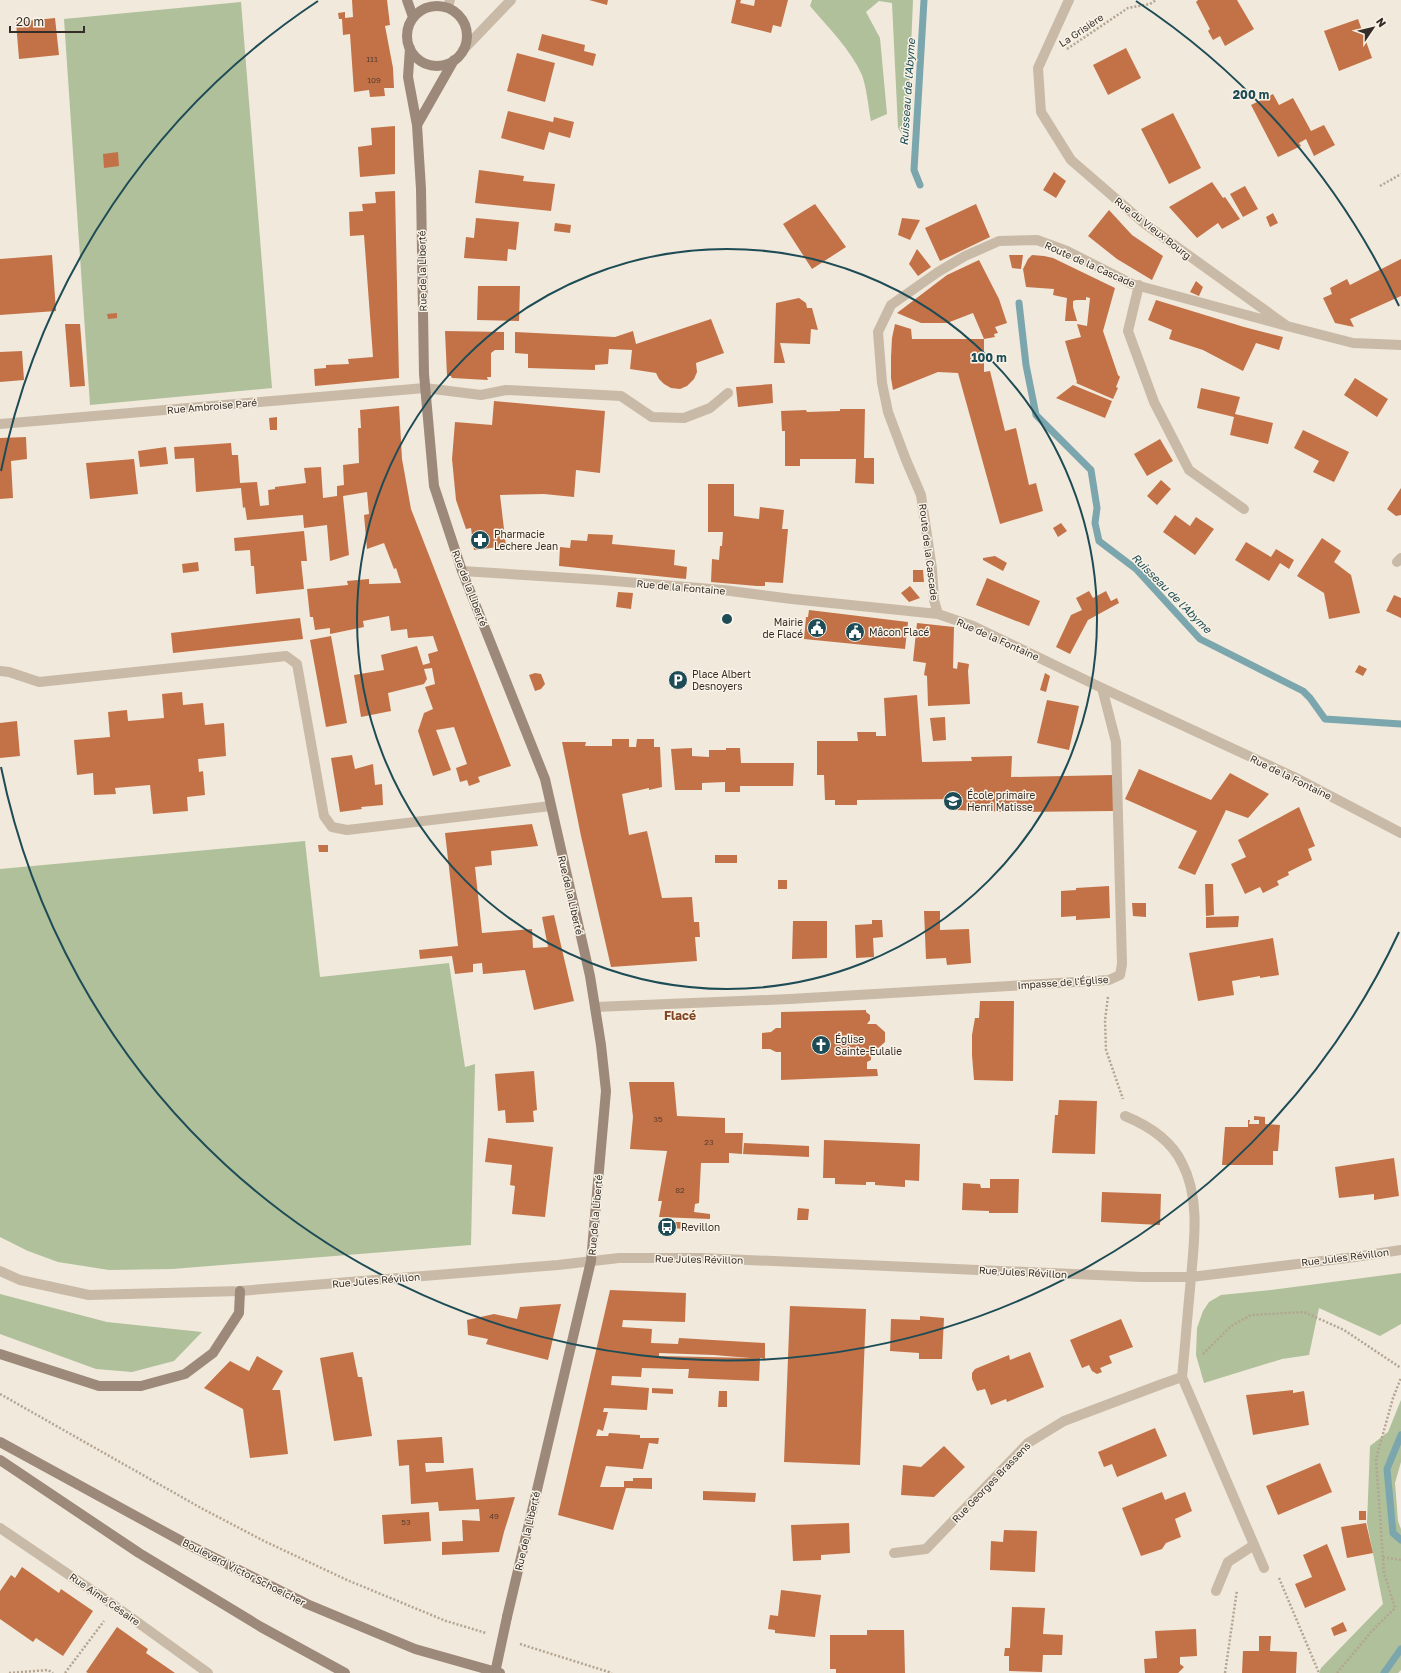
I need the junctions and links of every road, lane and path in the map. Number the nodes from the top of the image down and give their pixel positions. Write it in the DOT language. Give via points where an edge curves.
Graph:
graph roads {
  1 [pos="406,0"];
  2 [pos="511,0"];
  3 [pos="1068,0"];
  4 [pos="1156,0"];
  5 [pos="446,4"];
  6 [pos="413,17"];
  7 [pos="410,48"];
  8 [pos="463,50"];
  9 [pos="1063,51"];
  10 [pos="454,60"];
  11 [pos="417,125"];
  12 [pos="1401,174"];
  13 [pos="1380,186"];
  14 [pos="1138,285"];
  15 [pos="1286,326"];
  16 [pos="1401,344"];
  17 [pos="425,388"];
  18 [pos="728,393"];
  19 [pos="0,424"];
  20 [pos="1244,509"];
  21 [pos="462,571"];
  22 [pos="938,614"];
  23 [pos="0,671"];
  24 [pos="1102,688"];
  25 [pos="551,806"];
  26 [pos="1401,833"];
  27 [pos="1109,980"];
  28 [pos="596,1007"];
  29 [pos="1128,1117"];
  30 [pos="1401,1250"];
  31 [pos="591,1261"];
  32 [pos="0,1271"];
  33 [pos="1191,1277"];
  34 [pos="240,1291"];
  35 [pos="0,1354"];
  36 [pos="1401,1368"];
  37 [pos="1182,1378"];
  38 [pos="1401,1378"];
  39 [pos="0,1394"];
  40 [pos="0,1442"];
  41 [pos="0,1460"];
  42 [pos="0,1528"];
  43 [pos="1254,1545"];
  44 [pos="894,1553"];
  45 [pos="1383,1557"];
  46 [pos="1401,1560"];
  47 [pos="1264,1568"];
  48 [pos="1237,1588"];
  49 [pos="1216,1591"];
  50 [pos="116,1606"];
  51 [pos="490,1634"];
  52 [pos="519,1643"];
  53 [pos="9,1673"];
  54 [pos="53,1673"];
  55 [pos="65,1673"];
  56 [pos="208,1673"];
  57 [pos="346,1673"];
  58 [pos="495,1673"];
  59 [pos="500,1673"];
  60 [pos="612,1673"];
  61 [pos="1225,1673"];
  62 [pos="1319,1673"];
  63 [pos="1337,1673"];
  1 -- 6 [label="street"];
  2 -- 8 [label="street"];
  3 -- 15 [label="street, Rue du Vieux Bourg" via="1038,68 1041,112 1071,160 1145,224"];
  4 -- 9 [label="path, La Grisière" via="1150,4 1128,8"];
  5 -- 6 [label="street" via="428,7"];
  5 -- 8 [label="street" via="463,21 467,40"];
  6 -- 7 [label="street" via="407,32"];
  7 -- 10 [label="street" via="421,61 429,65 442,65"];
  7 -- 11 [label="street, Rue de la Liberté" via="408,77"];
  8 -- 10 [label="street"];
  10 -- 11 [label="street"];
  11 -- 17 [label="street, Rue de la Liberté" via="421,189"];
  12 -- 13 [label="path"];
  14 -- 15 [label="street, Route de la Cascade"];
  14 -- 20 [label="street" via="1128,331 1154,402 1190,470"];
  14 -- 22 [label="street, Route de la Cascade" via="1067,251 1037,240 999,241 965,256 938,272 891,305 878,332 882,383 888,412 921,494"];
  15 -- 16 [label="street, Rue du Vieux Bourg" via="1353,343"];
  17 -- 18 [label="street, Rue Ambroise Paré" via="481,395 506,390 621,396 652,417 677,418 684,418 710,408"];
  17 -- 19 [label="street, Rue Ambroise Paré"];
  17 -- 21 [label="street, Rue de la Liberté" via="434,486"];
  21 -- 22 [label="street, Rue de la Fontaine" via="708,589"];
  21 -- 25 [label="street, Rue de la Liberté" via="545,779"];
  22 -- 24 [label="street, Rue de la Fontaine" via="973,626"];
  23 -- 25 [label="street" via="39,682 286,656 297,664 324,816 332,827 347,830"];
  24 -- 26 [label="street, Rue de la Fontaine" via="1294,777"];
  24 -- 27 [label="street, Impasse de l'Église" via="1116,742 1122,956 1120,975"];
  25 -- 28 [label="street, Rue de la Liberté"];
  27 -- 28 [label="street, Impasse de l'Église" via="790,999"];
  27 -- 29 [label="path" via="1106,1050"];
  28 -- 31 [label="street, Rue de la Liberté" via="606,1090"];
  29 -- 33 [label="street" via="1149,1128 1166,1142 1182,1163 1190,1187 1195,1217"];
  30 -- 33 [label="street, Rue Jules Révillon" via="1355,1258"];
  31 -- 33 [label="street, Rue Jules Révillon" via="619,1258 702,1258"];
  31 -- 34 [label="street, Rue Jules Révillon"];
  31 -- 58 [label="street, Rue de la Liberté, bridge"];
  32 -- 34 [label="street, Rue Jules Révillon" via="20,1280 89,1295"];
  33 -- 37 [label="street"];
  34 -- 35 [label="street" via="239,1313 213,1352 184,1374 141,1386 99,1386"];
  36 -- 37 [label="path" via="1344,1330 1304,1312 1250,1316 1230,1326"];
  37 -- 43 [label="street"];
  37 -- 44 [label="street, Rue Georges Brassens" via="1064,1421 1028,1443 926,1549"];
  38 -- 45 [label="path" via="1376,1459"];
  39 -- 51 [label="path" via="264,1541 347,1580 439,1618"];
  40 -- 59 [label="street, Boulevard Victor Schoelcher" via="185,1543 307,1604 415,1649"];
  41 -- 57 [label="street" via="139,1553 261,1627"];
  42 -- 50 [label="street, Rue Aimé Césaire"];
  43 -- 47 [label="street"];
  43 -- 49 [label="street" via="1228,1562"];
  45 -- 46 [label="path"];
  45 -- 63 [label="path" via="1384,1573 1396,1608 1372,1631"];
  47 -- 62 [label="path" via="1277,1573"];
  48 -- 61 [label="path"];
  50 -- 55 [label="path"];
  50 -- 56 [label="street, Rue Aimé Césaire"];
  52 -- 60 [label="path"];
  53 -- 54 [label="path" via="48,1670"];
}
